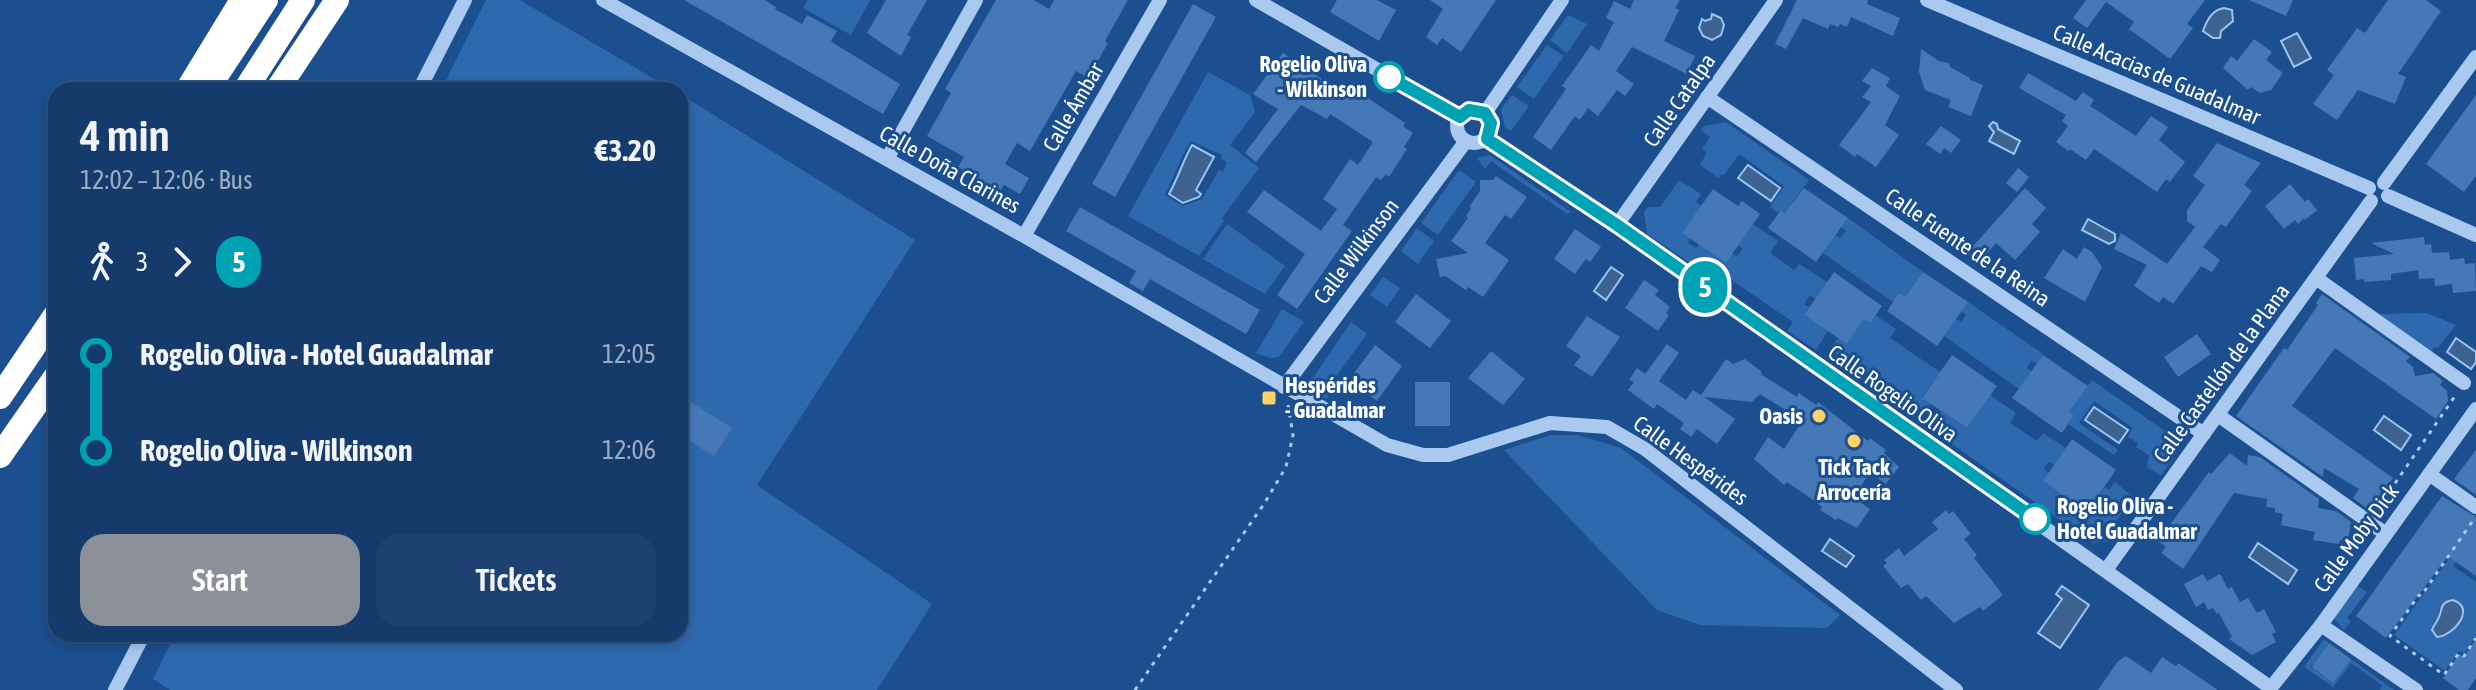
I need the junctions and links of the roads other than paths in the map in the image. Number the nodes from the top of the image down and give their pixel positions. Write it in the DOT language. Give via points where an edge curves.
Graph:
graph roads {
  1 [pos="242,0"];
  2 [pos="266,0"];
  3 [pos="303,0"];
  4 [pos="337,0"];
  5 [pos="465,0"];
  6 [pos="603,0"];
  7 [pos="976,0"];
  8 [pos="1160,0"];
  9 [pos="1256,0"];
  10 [pos="1562,0"];
  11 [pos="1776,0"];
  12 [pos="1927,0"];
  13 [pos="626,5"];
  14 [pos="2476,57"];
  15 [pos="192,82"];
  16 [pos="212,82"];
  17 [pos="250,82"];
  18 [pos="282,82"];
  19 [pos="423,82"];
  20 [pos="1707,97"];
  21 [pos="1485,113"];
  22 [pos="1460,117"];
  23 [pos="1487,139"];
  24 [pos="1466,141"];
  25 [pos="887,159"];
  26 [pos="2386,190"];
  27 [pos="2370,194"];
  28 [pos="1617,225"];
  29 [pos="2476,235"];
  30 [pos="1024,236"];
  31 [pos="2316,278"];
  32 [pos="48,326"];
  33 [pos="2464,383"];
  34 [pos="1278,384"];
  35 [pos="48,387"];
  36 [pos="0,397"];
  37 [pos="2476,409"];
  38 [pos="2218,415"];
  39 [pos="2204,434"];
  40 [pos="0,456"];
  41 [pos="2429,474"];
  42 [pos="2474,514"];
  43 [pos="2386,534"];
  44 [pos="2106,570"];
  45 [pos="2321,625"];
  46 [pos="140,642"];
  47 [pos="2270,689"];
  48 [pos="115,690"];
  49 [pos="1956,690"];
  50 [pos="2416,690"];
  1 -- 15 [label="highway"];
  2 -- 16 [label="highway"];
  3 -- 17 [label="highway"];
  4 -- 18 [label="highway"];
  5 -- 19 [label="street"];
  6 -- 13 [label="street, Calle Doña Clarines"];
  7 -- 25 [label="street"];
  8 -- 30 [label="street, Calle Ámbar"];
  9 -- 22 [label="street"];
  10 -- 21 [label="street"];
  11 -- 20 [label="street, Calle Catalpa"];
  12 -- 27 [label="street, Calle Acacias de Guadalmar"];
  13 -- 25 [label="street, Calle Doña Clarines"];
  14 -- 26 [label="street"];
  20 -- 28 [label="street, Calle Catalpa"];
  20 -- 39 [label="street, Calle Fuente de la Reina"];
  21 -- 22 [label="street" via="1469,110"];
  21 -- 23 [label="street" via="1491,123"];
  22 -- 24 [label="street" via="1457,128"];
  23 -- 24 [label="street"];
  23 -- 28 [label="street, Calle Rogelio Oliva"];
  24 -- 34 [label="street, Calle Wilkinson"];
  25 -- 30 [label="street, Calle Doña Clarines"];
  26 -- 27 [label="street" via="2379,204"];
  26 -- 29 [label="street"];
  27 -- 31 [label="street, Calle Castellón de la Plana"];
  28 -- 44 [label="street, Calle Rogelio Oliva"];
  30 -- 34 [label="street, Calle Doña Clarines"];
  31 -- 33 [label="street"];
  31 -- 38 [label="street, Calle Castellón de la Plana"];
  32 -- 36 [label="highway"];
  34 -- 49 [label="street, Calle Hespérides" via="1387,445 1423,455 1467,451 1550,423 1607,427 1645,449"];
  35 -- 40 [label="highway"];
  37 -- 41 [label="street, Calle Moby Dick"];
  38 -- 39 [label="street, Calle Castellón de la Plana"];
  38 -- 43 [label="street"];
  39 -- 44 [label="street, Calle Castellón de la Plana"];
  41 -- 42 [label="street"];
  41 -- 43 [label="street, Calle Moby Dick"];
  43 -- 45 [label="street, Calle Moby Dick"];
  44 -- 47 [label="street, Calle Rogelio Oliva"];
  45 -- 47 [label="street, Calle Moby Dick"];
  45 -- 50 [label="street"];
  46 -- 48 [label="street"];
}
